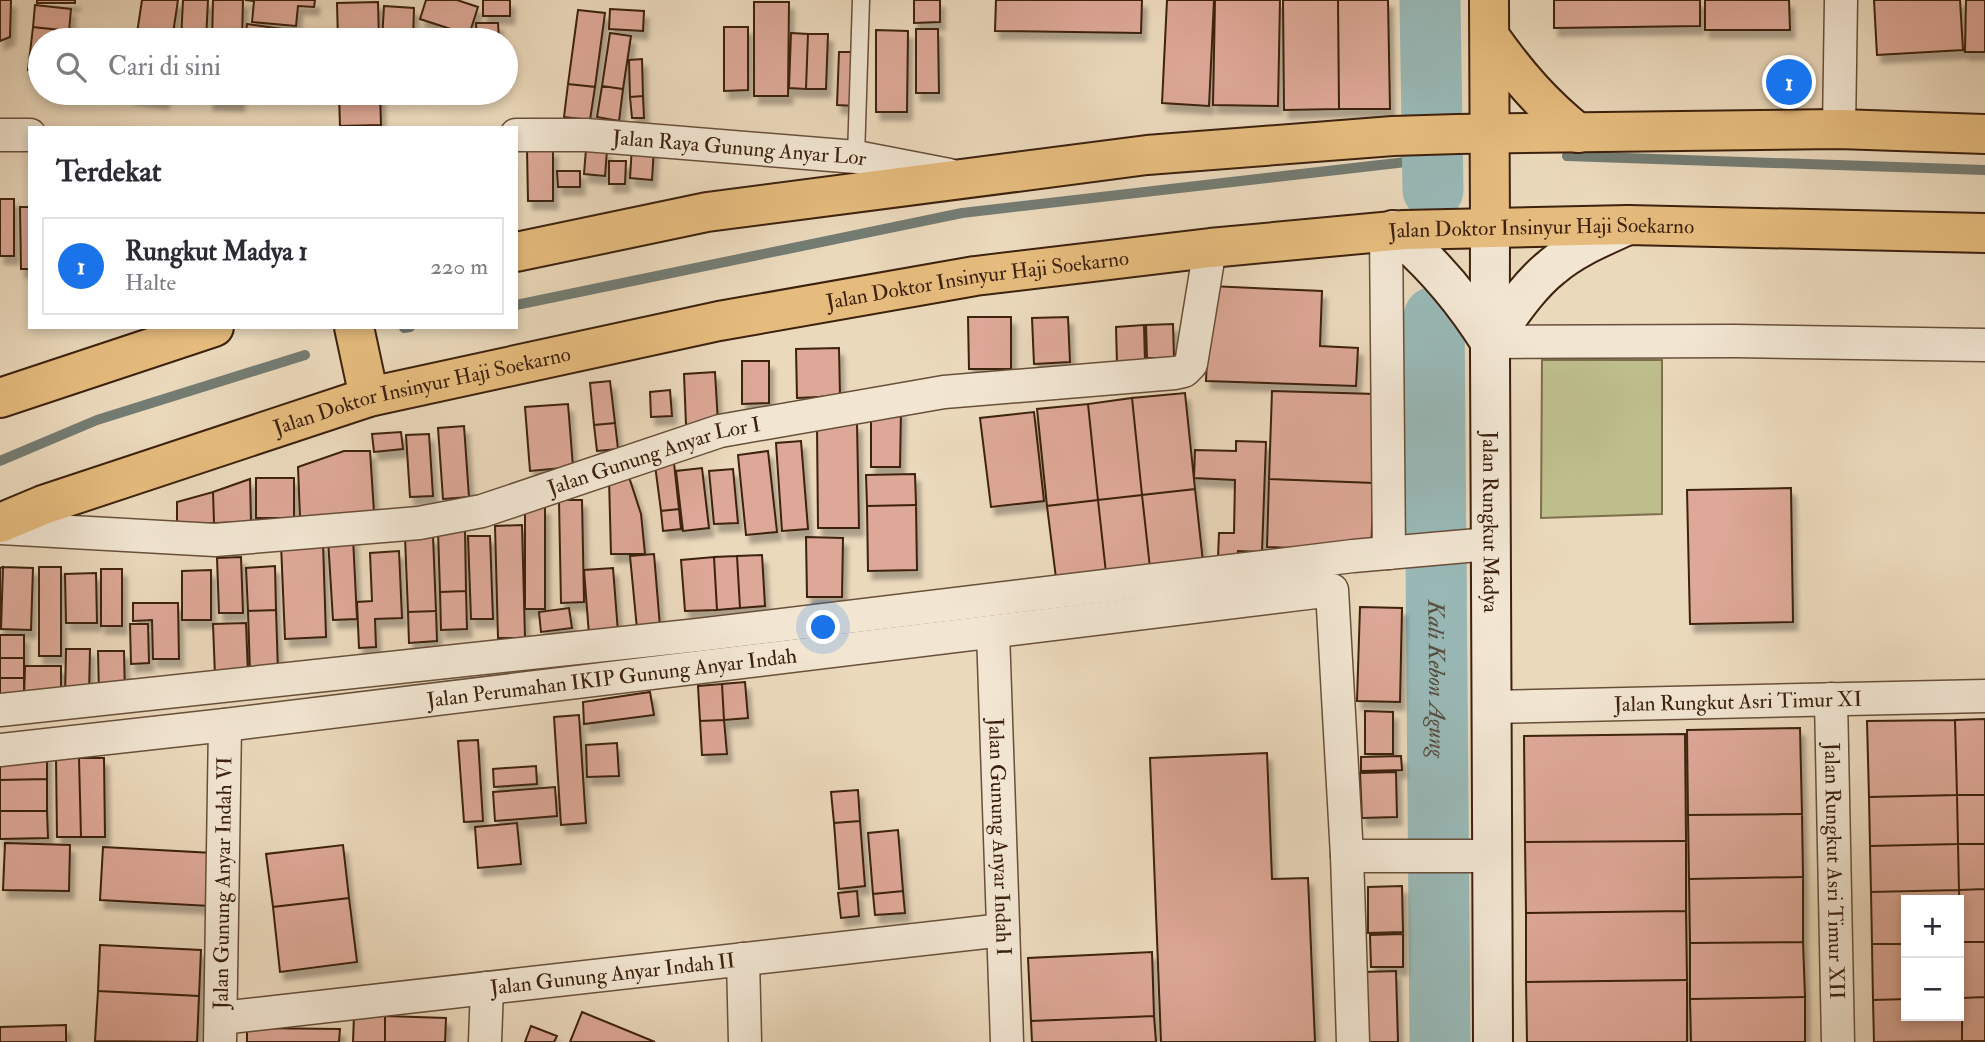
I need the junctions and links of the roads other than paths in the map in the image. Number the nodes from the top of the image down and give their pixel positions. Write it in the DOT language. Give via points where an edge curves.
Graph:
graph roads {
  1 [pos="861,0"];
  2 [pos="1841,0"];
  3 [pos="1489,19"];
  4 [pos="1839,129"];
  5 [pos="1578,133"];
  6 [pos="1473,134"];
  7 [pos="1985,134"];
  8 [pos="0,135"];
  9 [pos="28,135"];
  10 [pos="518,135"];
  11 [pos="856,157"];
  12 [pos="960,177"];
  13 [pos="1628,225"];
  14 [pos="1476,227"];
  15 [pos="1394,231"];
  16 [pos="1985,233"];
  17 [pos="1210,248"];
  18 [pos="518,252"];
  19 [pos="208,329"];
  20 [pos="354,329"];
  21 [pos="1490,342"];
  22 [pos="1985,345"];
  23 [pos="369,397"];
  24 [pos="0,398"];
  25 [pos="0,525"];
  26 [pos="1473,545"];
  27 [pos="1393,552"];
  28 [pos="993,632"];
  29 [pos="1985,696"];
  30 [pos="1831,699"];
  31 [pos="1491,707"];
  32 [pos="0,710"];
  33 [pos="225,725"];
  34 [pos="0,750"];
  35 [pos="1348,856"];
  36 [pos="1482,856"];
  37 [pos="1003,930"];
  38 [pos="743,959"];
  39 [pos="487,988"];
  40 [pos="220,1030"];
  41 [pos="485,1042"];
  42 [pos="745,1042"];
  43 [pos="1007,1042"];
  44 [pos="1353,1042"];
  45 [pos="1493,1042"];
  46 [pos="1838,1042"];
  1 -- 11 [label="lane"];
  2 -- 4 [label="street"];
  3 -- 5 [label="main road" via="1516,75"];
  3 -- 6 [label="main road, Jalan Rungkut Madya"];
  4 -- 5 [label="main road"];
  4 -- 7 [label="main road"];
  5 -- 6 [label="main road"];
  6 -- 12 [label="main road" via="1147,155"];
  6 -- 14 [label="main road, Jalan Rungkut Madya"];
  8 -- 9 [label="street"];
  10 -- 11 [label="street, Jalan Raya Gunung Anyar Lor" via="586,135"];
  11 -- 12 [label="street, Jalan Raya Gunung Anyar Lor"];
  12 -- 18 [label="main road" via="707,212"];
  13 -- 14 [label="main road, Jalan Doktor Insinyur Haji Soekarno"];
  13 -- 16 [label="main road, Jalan Doktor Insinyur Haji Soekarno"];
  13 -- 21 [label="street" via="1588,243 1552,267 1521,299"];
  14 -- 15 [label="main road, Jalan Doktor Insinyur Haji Soekarno"];
  14 -- 21 [label="street, Jalan Rungkut Madya"];
  15 -- 17 [label="main road, Jalan Doktor Insinyur Haji Soekarno"];
  15 -- 21 [label="street" via="1447,280"];
  15 -- 27 [label="street"];
  17 -- 23 [label="main road, Jalan Doktor Insinyur Haji Soekarno" via="975,276 732,319"];
  17 -- 25 [label="street, Jalan Gunung Anyar Lor I" via="1191,364 1184,371 944,392 720,431 482,511 419,523 215,540"];
  19 -- 24 [label="main road"];
  20 -- 23 [label="main road"];
  21 -- 22 [label="street"];
  21 -- 26 [label="street, Jalan Rungkut Madya"];
  23 -- 25 [label="main road, Jalan Doktor Insinyur Haji Soekarno" via="43,505"];
  26 -- 27 [label="street"];
  26 -- 31 [label="street, Jalan Rungkut Madya"];
  27 -- 32 [label="street" via="698,635"];
  28 -- 33 [label="street, Jalan Perumahan IKIP Gunung Anyar Indah"];
  28 -- 35 [label="street, Jalan Perumahan IKIP Gunung Anyar Indah" via="1332,590"];
  28 -- 37 [label="street, Jalan Gunung Anyar Indah I"];
  29 -- 30 [label="street, Jalan Rungkut Asri Timur XI"];
  30 -- 31 [label="street, Jalan Rungkut Asri Timur XI"];
  30 -- 46 [label="street, Jalan Rungkut Asri Timur XII"];
  31 -- 36 [label="street, Jalan Rungkut Madya"];
  33 -- 34 [label="street, Jalan Perumahan IKIP Gunung Anyar Indah"];
  33 -- 40 [label="street, Jalan Gunung Anyar Indah VI"];
  35 -- 36 [label="street"];
  35 -- 44 [label="street, Jalan Perumahan IKIP Gunung Anyar Indah"];
  36 -- 45 [label="street, Jalan Rungkut Madya"];
  37 -- 38 [label="street, Jalan Gunung Anyar Indah II"];
  37 -- 43 [label="street, Jalan Gunung Anyar Indah I"];
  38 -- 39 [label="street, Jalan Gunung Anyar Indah II"];
  38 -- 42 [label="street"];
  39 -- 40 [label="street, Jalan Gunung Anyar Indah II"];
  39 -- 41 [label="street"];
}
